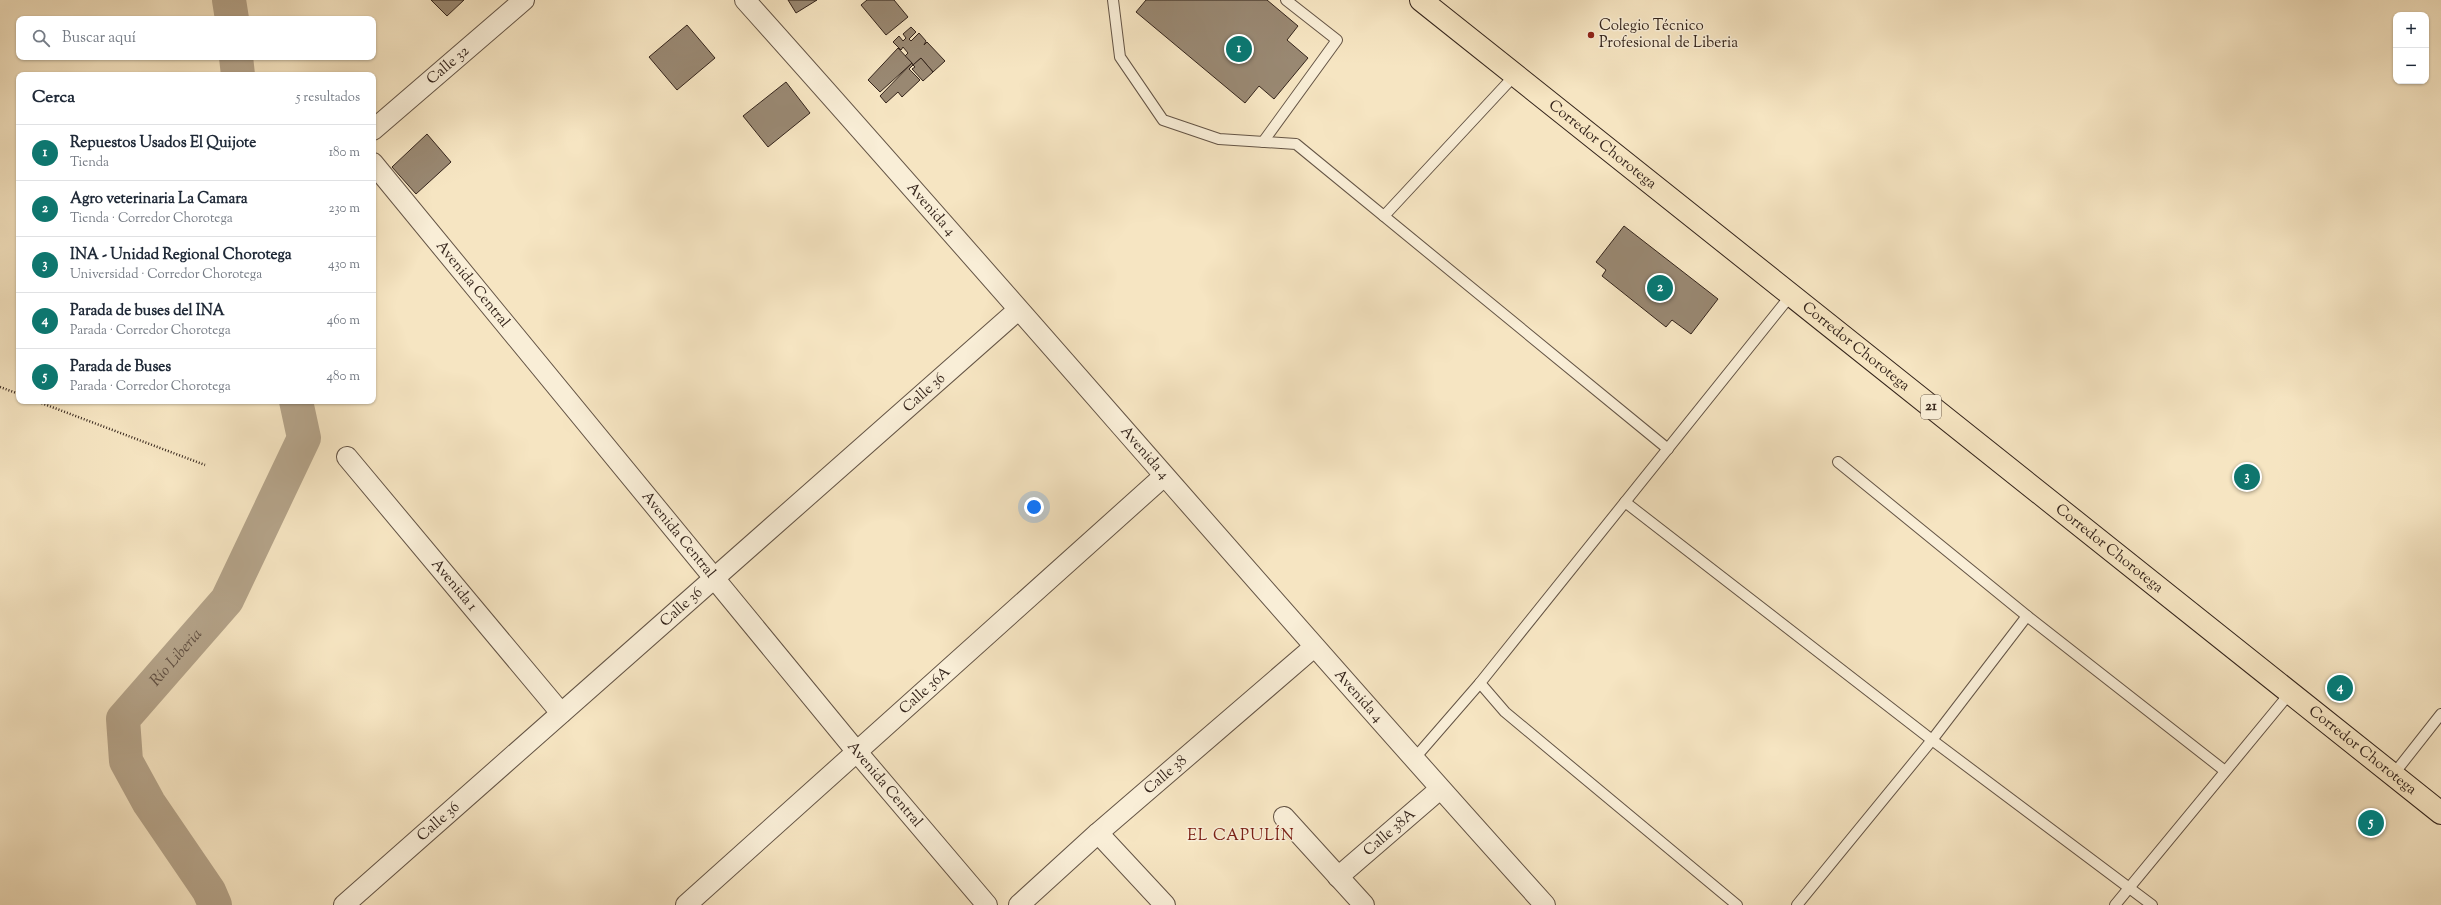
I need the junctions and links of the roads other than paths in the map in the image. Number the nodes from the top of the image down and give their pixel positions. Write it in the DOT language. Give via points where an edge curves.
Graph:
graph roads {
  1 [pos="524,0"];
  2 [pos="745,0"];
  3 [pos="1113,0"];
  4 [pos="1286,0"];
  5 [pos="1421,0"];
  6 [pos="1515,75"];
  7 [pos="376,127"];
  8 [pos="1263,142"];
  9 [pos="376,167"];
  10 [pos="1384,216"];
  11 [pos="1791,295"];
  12 [pos="1018,310"];
  13 [pos="1668,448"];
  14 [pos="348,457"];
  15 [pos="1838,462"];
  16 [pos="1164,476"];
  17 [pos="1626,502"];
  18 [pos="714,578"];
  19 [pos="2027,616"];
  20 [pos="1314,647"];
  21 [pos="1480,683"];
  22 [pos="2290,693"];
  23 [pos="561,713"];
  24 [pos="2441,714"];
  25 [pos="1932,740"];
  26 [pos="857,752"];
  27 [pos="1414,759"];
  28 [pos="2225,772"];
  29 [pos="2393,775"];
  30 [pos="1440,789"];
  31 [pos="2441,813"];
  32 [pos="1284,818"];
  33 [pos="1098,833"];
  34 [pos="1338,877"];
  35 [pos="2129,888"];
  36 [pos="344,905"];
  37 [pos="686,905"];
  38 [pos="987,905"];
  39 [pos="1019,905"];
  40 [pos="1165,905"];
  41 [pos="1364,905"];
  42 [pos="1546,905"];
  43 [pos="1737,905"];
  44 [pos="1797,905"];
  45 [pos="2115,905"];
  46 [pos="2152,905"];
  1 -- 7 [label="street, Calle 32"];
  2 -- 12 [label="street, Avenida 4" via="897,169"];
  3 -- 8 [label="lane" via="1120,57 1163,120 1219,139"];
  4 -- 8 [label="lane" via="1337,40"];
  5 -- 6 [label="main road, Corredor Chorotega / 21"];
  6 -- 10 [label="lane"];
  6 -- 11 [label="main road, Corredor Chorotega / 21"];
  8 -- 10 [label="lane" via="1296,144"];
  9 -- 18 [label="street, Avenida Central"];
  10 -- 13 [label="lane"];
  11 -- 13 [label="lane"];
  11 -- 22 [label="main road, Corredor Chorotega / 21"];
  12 -- 16 [label="street, Avenida 4"];
  12 -- 18 [label="street, Calle 36"];
  13 -- 17 [label="lane"];
  14 -- 23 [label="street, Avenida 1"];
  15 -- 19 [label="lane"];
  16 -- 20 [label="street, Avenida 4"];
  16 -- 26 [label="street, Calle 36A"];
  17 -- 21 [label="lane"];
  17 -- 25 [label="lane"];
  18 -- 23 [label="street, Calle 36"];
  18 -- 26 [label="street, Avenida Central"];
  19 -- 25 [label="lane"];
  19 -- 28 [label="lane"];
  20 -- 27 [label="street, Avenida 4"];
  20 -- 33 [label="street, Calle 38"];
  21 -- 27 [label="lane"];
  21 -- 43 [label="lane" via="1505,712"];
  22 -- 28 [label="lane"];
  22 -- 29 [label="main road, Corredor Chorotega / 21"];
  23 -- 36 [label="street, Calle 36"];
  24 -- 29 [label="lane"];
  25 -- 35 [label="lane"];
  25 -- 44 [label="lane"];
  26 -- 37 [label="street, Calle 36A"];
  26 -- 38 [label="street, Avenida Central"];
  27 -- 30 [label="street, Avenida 4"];
  28 -- 35 [label="lane"];
  29 -- 31 [label="main road, Corredor Chorotega / 21"];
  30 -- 34 [label="street, Calle 38A"];
  30 -- 42 [label="street, Avenida 4"];
  32 -- 34 [label="street"];
  33 -- 39 [label="street, Calle 38"];
  33 -- 40 [label="street"];
  34 -- 41 [label="street"];
  35 -- 45 [label="lane"];
  35 -- 46 [label="lane"];
}
